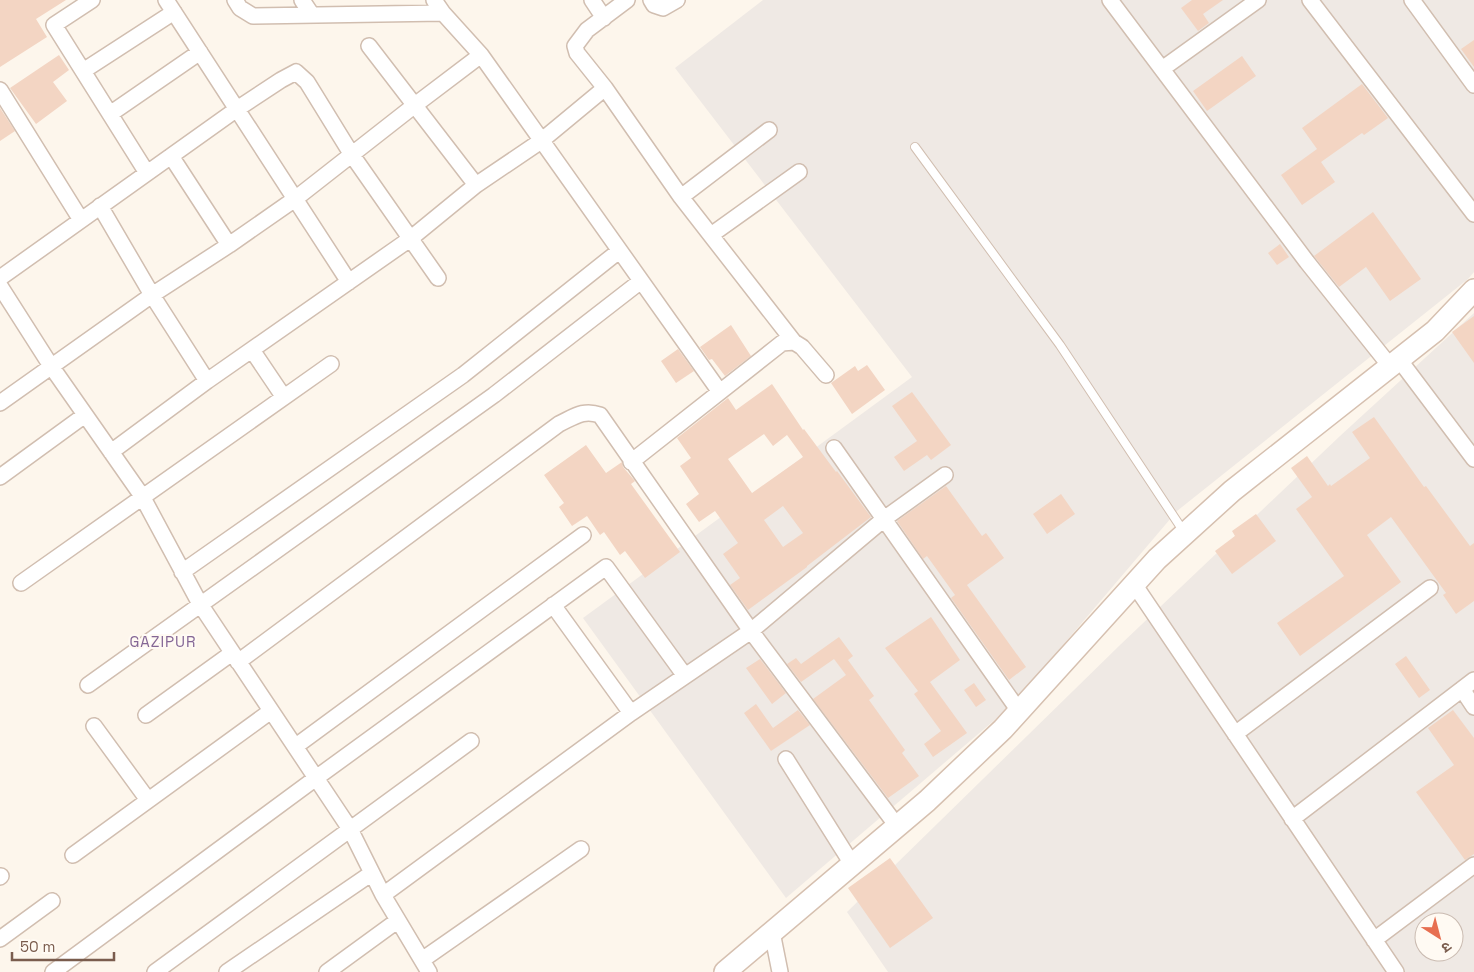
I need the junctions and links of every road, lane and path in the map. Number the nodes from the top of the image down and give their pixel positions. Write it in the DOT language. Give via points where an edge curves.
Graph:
graph roads {
  1 [pos="92,0"];
  2 [pos="235,0"];
  3 [pos="302,0"];
  4 [pos="367,0"];
  5 [pos="434,0"];
  6 [pos="592,0"];
  7 [pos="628,0"];
  8 [pos="651,0"];
  9 [pos="677,0"];
  10 [pos="1110,0"];
  11 [pos="1258,0"];
  12 [pos="1310,0"];
  13 [pos="1412,0"];
  14 [pos="170,6"];
  15 [pos="443,13"];
  16 [pos="377,14"];
  17 [pos="312,15"];
  18 [pos="604,18"];
  19 [pos="369,46"];
  20 [pos="200,52"];
  21 [pos="481,55"];
  22 [pos="1162,69"];
  23 [pos="83,71"];
  24 [pos="1474,85"];
  25 [pos="605,88"];
  26 [pos="0,90"];
  27 [pos="415,105"];
  28 [pos="237,109"];
  29 [pos="110,114"];
  30 [pos="769,130"];
  31 [pos="541,141"];
  32 [pos="915,147"];
  33 [pos="352,155"];
  34 [pos="171,156"];
  35 [pos="799,172"];
  36 [pos="147,173"];
  37 [pos="476,185"];
  38 [pos="681,197"];
  39 [pos="295,199"];
  40 [pos="100,206"];
  41 [pos="1474,214"];
  42 [pos="82,220"];
  43 [pos="711,235"];
  44 [pos="410,239"];
  45 [pos="229,245"];
  46 [pos="619,251"];
  47 [pos="0,278"];
  48 [pos="438,278"];
  49 [pos="641,281"];
  50 [pos="349,282"];
  51 [pos="0,286"];
  52 [pos="1474,290"];
  53 [pos="152,295"];
  54 [pos="794,342"];
  55 [pos="252,350"];
  56 [pos="1394,362"];
  57 [pos="331,364"];
  58 [pos="51,366"];
  59 [pos="826,375"];
  60 [pos="207,381"];
  61 [pos="720,392"];
  62 [pos="284,396"];
  63 [pos="0,403"];
  64 [pos="85,415"];
  65 [pos="834,448"];
  66 [pos="111,452"];
  67 [pos="1474,459"];
  68 [pos="631,462"];
  69 [pos="945,475"];
  70 [pos="0,477"];
  71 [pos="142,496"];
  72 [pos="884,519"];
  73 [pos="1185,534"];
  74 [pos="583,535"];
  75 [pos="182,572"];
  76 [pos="21,582"];
  77 [pos="1134,584"];
  78 [pos="1430,588"];
  79 [pos="200,604"];
  80 [pos="553,604"];
  81 [pos="751,631"];
  82 [pos="235,658"];
  83 [pos="686,676"];
  84 [pos="1474,680"];
  85 [pos="88,685"];
  86 [pos="1462,689"];
  87 [pos="1474,707"];
  88 [pos="1019,711"];
  89 [pos="271,712"];
  90 [pos="631,713"];
  91 [pos="146,715"];
  92 [pos="94,726"];
  93 [pos="1235,734"];
  94 [pos="471,741"];
  95 [pos="296,746"];
  96 [pos="786,759"];
  97 [pos="316,778"];
  98 [pos="148,800"];
  99 [pos="1292,819"];
  100 [pos="897,826"];
  101 [pos="350,829"];
  102 [pos="581,849"];
  103 [pos="73,855"];
  104 [pos="852,864"];
  105 [pos="1474,865"];
  106 [pos="372,873"];
  107 [pos="383,895"];
  108 [pos="52,901"];
  109 [pos="397,921"];
  110 [pos="772,932"];
  111 [pos="0,939"];
  112 [pos="1374,940"];
  113 [pos="425,966"];
  114 [pos="53,972"];
  115 [pos="155,972"];
  116 [pos="228,972"];
  117 [pos="327,972"];
  118 [pos="725,972"];
  119 [pos="780,972"];
  120 [pos="1396,972"];
  1 -- 23 [label="street" via="54,25"];
  2 -- 17 [label="street" via="240,8 253,16"];
  3 -- 17 [label="street"];
  4 -- 16 [label="street"];
  5 -- 15 [label="street"];
  6 -- 18 [label="street"];
  7 -- 18 [label="street"];
  8 -- 9 [label="street" via="663,8"];
  10 -- 22 [label="street"];
  11 -- 22 [label="street"];
  12 -- 41 [label="street"];
  13 -- 24 [label="street"];
  14 -- 20 [label="street"];
  14 -- 23 [label="street"];
  15 -- 16 [label="street"];
  15 -- 21 [label="street"];
  16 -- 17 [label="street"];
  18 -- 25 [label="street" via="587,30 575,46"];
  19 -- 27 [label="street"];
  20 -- 28 [label="street"];
  20 -- 29 [label="street"];
  21 -- 27 [label="street"];
  21 -- 31 [label="street"];
  22 -- 56 [label="street" via="1307,262"];
  23 -- 29 [label="street"];
  25 -- 31 [label="street"];
  25 -- 38 [label="street"];
  26 -- 42 [label="street"];
  27 -- 33 [label="street"];
  27 -- 37 [label="street"];
  28 -- 33 [label="street" via="296,72 307,82"];
  28 -- 34 [label="street"];
  28 -- 39 [label="street"];
  29 -- 36 [label="street"];
  30 -- 38 [label="street"];
  31 -- 37 [label="street"];
  31 -- 46 [label="street"];
  32 -- 73 [label="lane" via="1060,345"];
  33 -- 39 [label="street"];
  33 -- 44 [label="street"];
  34 -- 36 [label="street"];
  34 -- 45 [label="street"];
  35 -- 43 [label="street"];
  36 -- 40 [label="street"];
  37 -- 44 [label="street"];
  38 -- 43 [label="street"];
  39 -- 45 [label="street"];
  39 -- 50 [label="street"];
  40 -- 42 [label="street"];
  40 -- 53 [label="street"];
  42 -- 47 [label="street"];
  43 -- 54 [label="street"];
  44 -- 48 [label="street"];
  44 -- 50 [label="street"];
  45 -- 53 [label="street"];
  46 -- 49 [label="street"];
  46 -- 75 [label="street" via="463,375"];
  49 -- 61 [label="street"];
  49 -- 79 [label="street" via="494,396"];
  50 -- 55 [label="street"];
  51 -- 58 [label="street"];
  52 -- 56 [label="street" via="1435,331"];
  53 -- 58 [label="street"];
  53 -- 60 [label="street"];
  54 -- 59 [label="street"];
  54 -- 61 [label="street" via="774,348"];
  55 -- 60 [label="street"];
  55 -- 62 [label="street"];
  56 -- 67 [label="street"];
  56 -- 73 [label="street" via="1232,491"];
  57 -- 62 [label="street"];
  58 -- 63 [label="street"];
  58 -- 64 [label="street"];
  60 -- 66 [label="street"];
  61 -- 68 [label="street"];
  62 -- 71 [label="street"];
  64 -- 66 [label="street"];
  64 -- 70 [label="street"];
  65 -- 72 [label="street"];
  66 -- 71 [label="street"];
  68 -- 81 [label="street"];
  68 -- 82 [label="street" via="600,415 589,412 577,415 559,424"];
  69 -- 72 [label="street"];
  71 -- 75 [label="street"];
  71 -- 76 [label="street"];
  72 -- 81 [label="street"];
  72 -- 88 [label="street"];
  73 -- 77 [label="street"];
  74 -- 95 [label="street"];
  75 -- 79 [label="street"];
  77 -- 88 [label="street"];
  77 -- 93 [label="street"];
  78 -- 93 [label="street"];
  79 -- 82 [label="street"];
  79 -- 85 [label="street"];
  80 -- 83 [label="street" via="606,567"];
  80 -- 90 [label="street"];
  80 -- 97 [label="street"];
  81 -- 83 [label="street"];
  81 -- 100 [label="street"];
  82 -- 89 [label="street"];
  82 -- 91 [label="street"];
  83 -- 90 [label="street"];
  84 -- 86 [label="street"];
  86 -- 87 [label="street"];
  86 -- 99 [label="street"];
  88 -- 100 [label="street"];
  89 -- 95 [label="street"];
  89 -- 98 [label="street"];
  90 -- 107 [label="street"];
  92 -- 98 [label="street"];
  93 -- 99 [label="street"];
  94 -- 101 [label="street"];
  95 -- 97 [label="street"];
  96 -- 104 [label="street"];
  97 -- 101 [label="street"];
  97 -- 114 [label="street"];
  98 -- 103 [label="street"];
  99 -- 112 [label="street"];
  100 -- 104 [label="street"];
  101 -- 106 [label="street"];
  101 -- 115 [label="street"];
  102 -- 113 [label="street"];
  104 -- 110 [label="street"];
  105 -- 112 [label="street"];
  106 -- 107 [label="street"];
  106 -- 116 [label="street"];
  107 -- 109 [label="street"];
  108 -- 111 [label="street"];
  109 -- 113 [label="street"];
  109 -- 117 [label="street"];
  110 -- 118 [label="street"];
  110 -- 119 [label="street"];
  112 -- 120 [label="street"];
}
